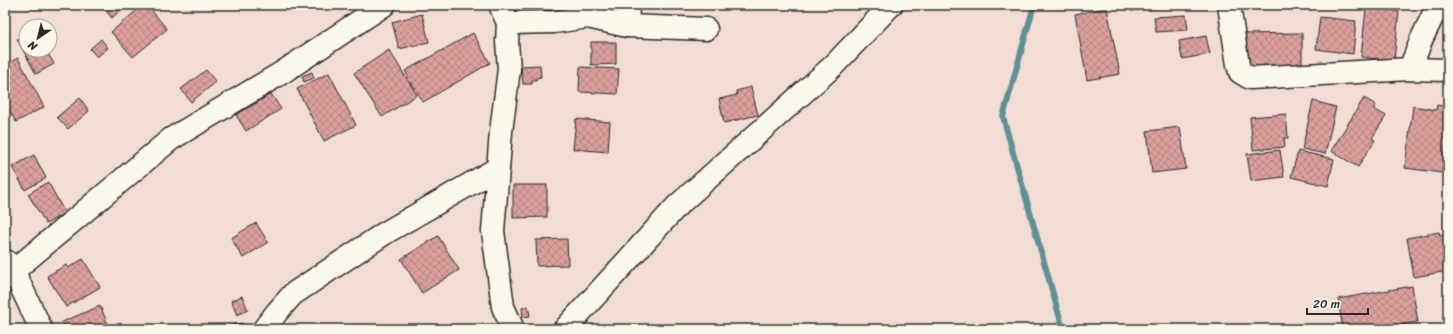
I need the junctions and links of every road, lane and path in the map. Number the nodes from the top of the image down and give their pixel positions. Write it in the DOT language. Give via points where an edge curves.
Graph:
graph roads {
  1 [pos="384,5"];
  2 [pos="891,5"];
  3 [pos="1229,5"];
  4 [pos="1438,5"];
  5 [pos="504,14"];
  6 [pos="628,16"];
  7 [pos="706,29"];
  8 [pos="1410,69"];
  9 [pos="1448,70"];
  10 [pos="498,168"];
  11 [pos="8,270"];
  12 [pos="41,329"];
  13 [pos="264,329"];
  14 [pos="513,329"];
  15 [pos="565,329"];
  1 -- 11 [label="street" via="283,72 171,139"];
  2 -- 15 [label="street" via="833,66 677,206"];
  3 -- 8 [label="street" via="1240,72 1250,78"];
  4 -- 8 [label="street"];
  5 -- 6 [label="street" via="554,22 588,17"];
  5 -- 10 [label="street" via="508,69"];
  6 -- 7 [label="street"];
  8 -- 9 [label="street"];
  10 -- 13 [label="street" via="385,233 293,294"];
  10 -- 14 [label="street" via="493,231 503,307"];
  11 -- 12 [label="street"];
}
